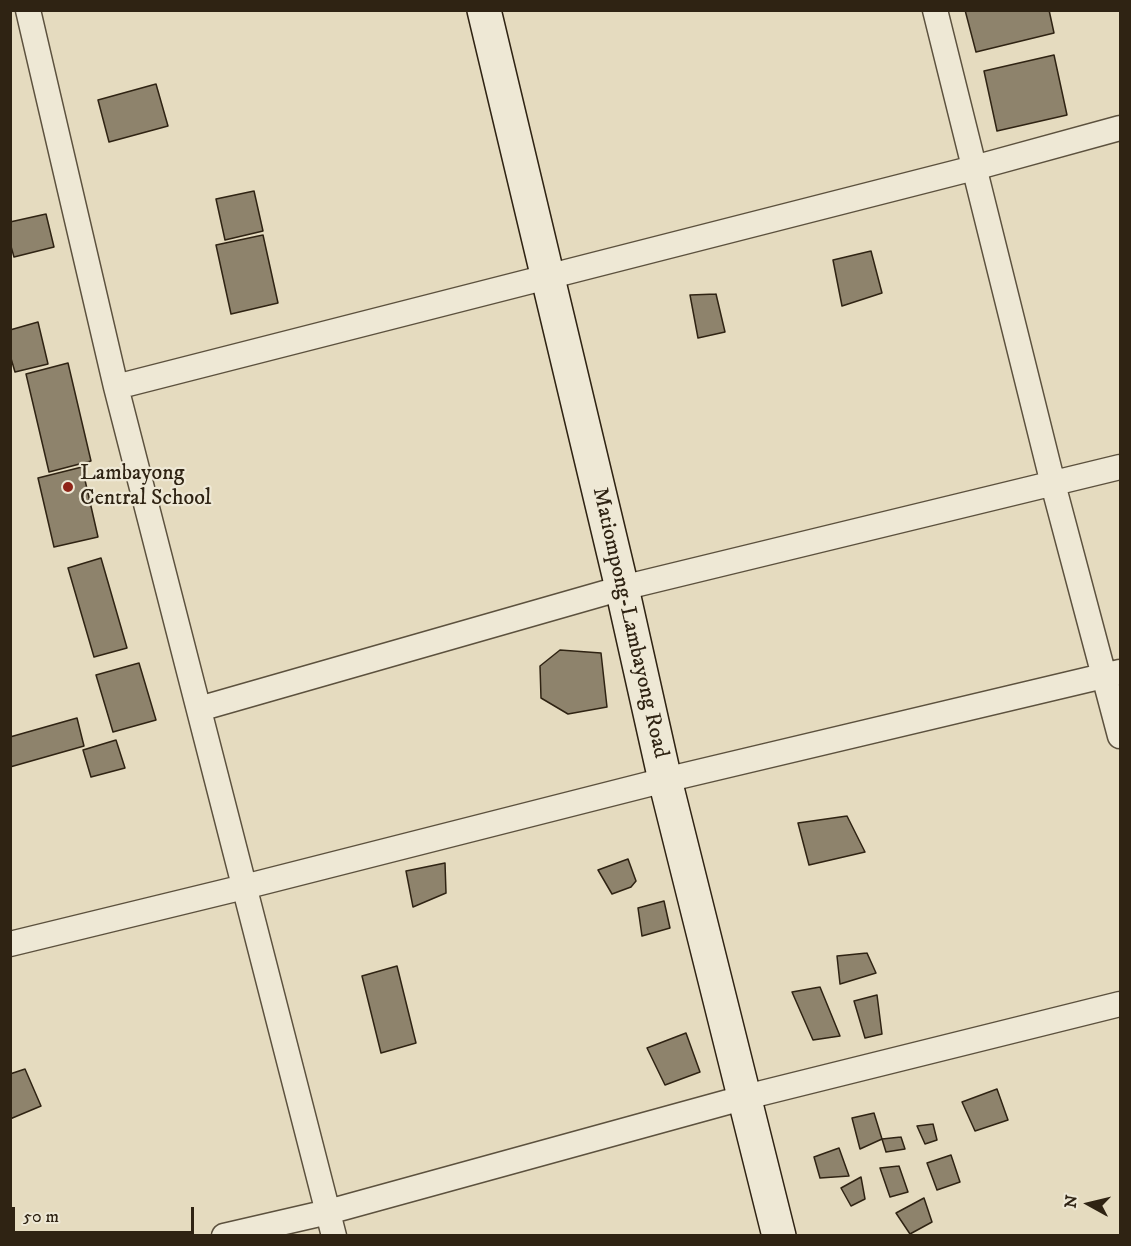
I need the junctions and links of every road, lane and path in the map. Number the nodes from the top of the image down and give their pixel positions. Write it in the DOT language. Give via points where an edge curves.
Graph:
graph roads {
  1 [pos="28,10"];
  2 [pos="484,10"];
  3 [pos="935,10"];
  4 [pos="1120,128"];
  5 [pos="974,168"];
  6 [pos="548,276"];
  7 [pos="116,387"];
  8 [pos="1120,467"];
  9 [pos="1053,484"];
  10 [pos="622,588"];
  11 [pos="1113,674"];
  12 [pos="199,709"];
  13 [pos="1120,736"];
  14 [pos="665,780"];
  15 [pos="244,887"];
  16 [pos="10,944"];
  17 [pos="1120,1004"];
  18 [pos="746,1097"];
  19 [pos="328,1212"];
  20 [pos="224,1236"];
  21 [pos="334,1236"];
  22 [pos="779,1236"];
  1 -- 7 [label="street"];
  2 -- 6 [label="main road, Matiompong-Lambayong Road"];
  3 -- 5 [label="street"];
  4 -- 5 [label="street"];
  5 -- 6 [label="street"];
  5 -- 9 [label="street"];
  6 -- 7 [label="street"];
  6 -- 10 [label="main road, Matiompong-Lambayong Road"];
  7 -- 12 [label="street"];
  8 -- 9 [label="street"];
  9 -- 10 [label="street"];
  9 -- 11 [label="street"];
  10 -- 12 [label="street"];
  10 -- 14 [label="main road, Matiompong-Lambayong Road"];
  11 -- 13 [label="street"];
  11 -- 14 [label="street"];
  12 -- 15 [label="street"];
  14 -- 15 [label="street"];
  14 -- 18 [label="main road, Matiompong-Lambayong Road"];
  15 -- 16 [label="street"];
  15 -- 19 [label="street"];
  17 -- 18 [label="street"];
  18 -- 19 [label="street"];
  18 -- 22 [label="main road, Matiompong-Lambayong Road"];
  19 -- 20 [label="street"];
  19 -- 21 [label="street"];
}
